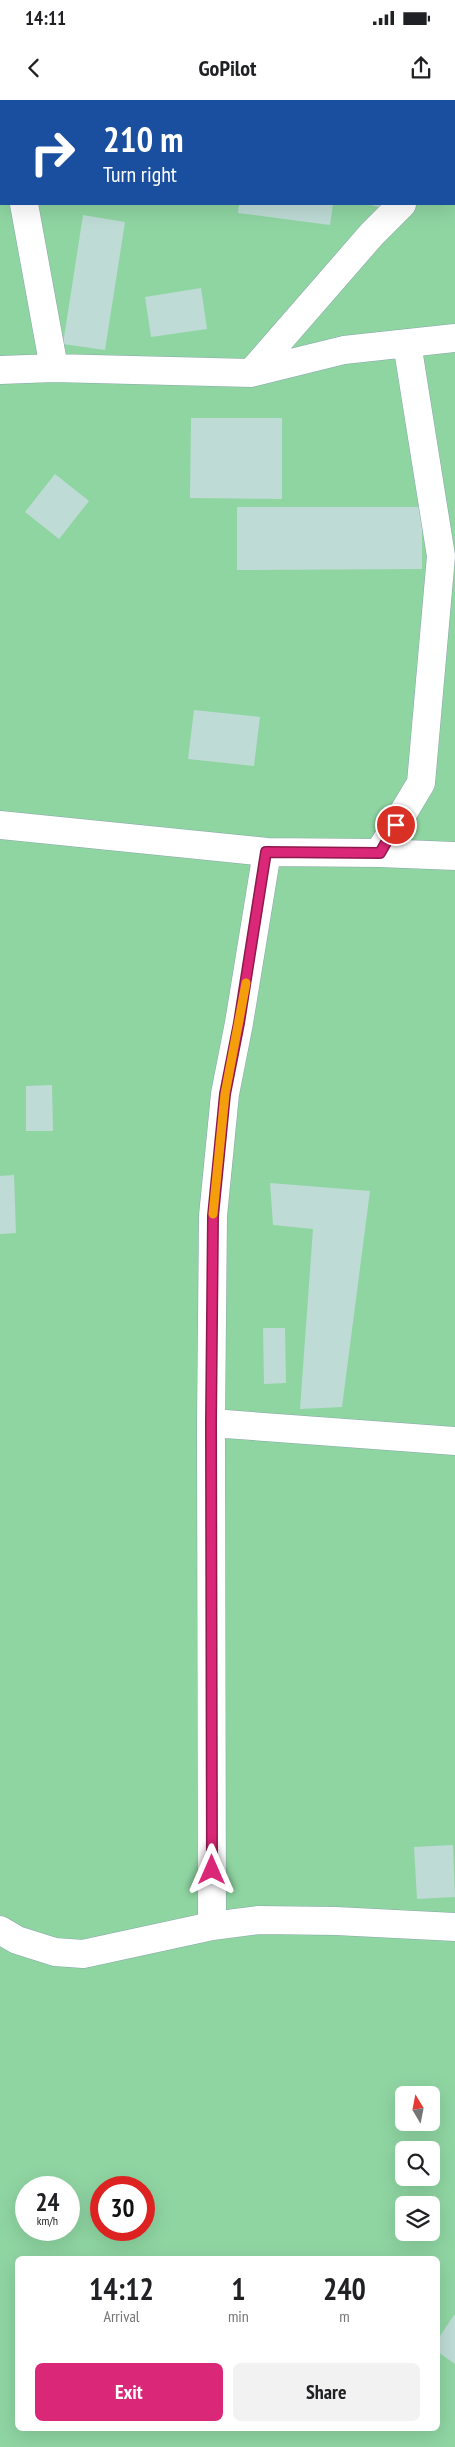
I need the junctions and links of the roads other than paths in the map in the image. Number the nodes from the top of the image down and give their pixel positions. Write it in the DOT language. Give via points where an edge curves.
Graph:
graph roads {
  1 [pos="24,205"];
  2 [pos="401,205"];
  3 [pos="455,338"];
  4 [pos="407,344"];
  5 [pos="54,368"];
  6 [pos="0,370"];
  7 [pos="251,373"];
  8 [pos="0,825"];
  9 [pos="266,852"];
  10 [pos="380,853"];
  11 [pos="455,856"];
  12 [pos="211,1423"];
  13 [pos="455,1441"];
  14 [pos="212,1926"];
  15 [pos="455,1927"];
  16 [pos="0,1930"];
  1 -- 5 [label="street"];
  2 -- 7 [label="street"];
  3 -- 4 [label="street"];
  4 -- 7 [label="street" via="344,350"];
  4 -- 10 [label="street" via="441,556 421,783"];
  5 -- 6 [label="street"];
  5 -- 7 [label="street"];
  8 -- 9 [label="street"];
  9 -- 10 [label="street"];
  9 -- 12 [label="street" via="225,1094 213,1216"];
  10 -- 11 [label="street"];
  12 -- 13 [label="street"];
  12 -- 14 [label="street"];
  14 -- 15 [label="street" via="259,1920"];
  14 -- 16 [label="street" via="83,1954 55,1952 17,1940"];
}
